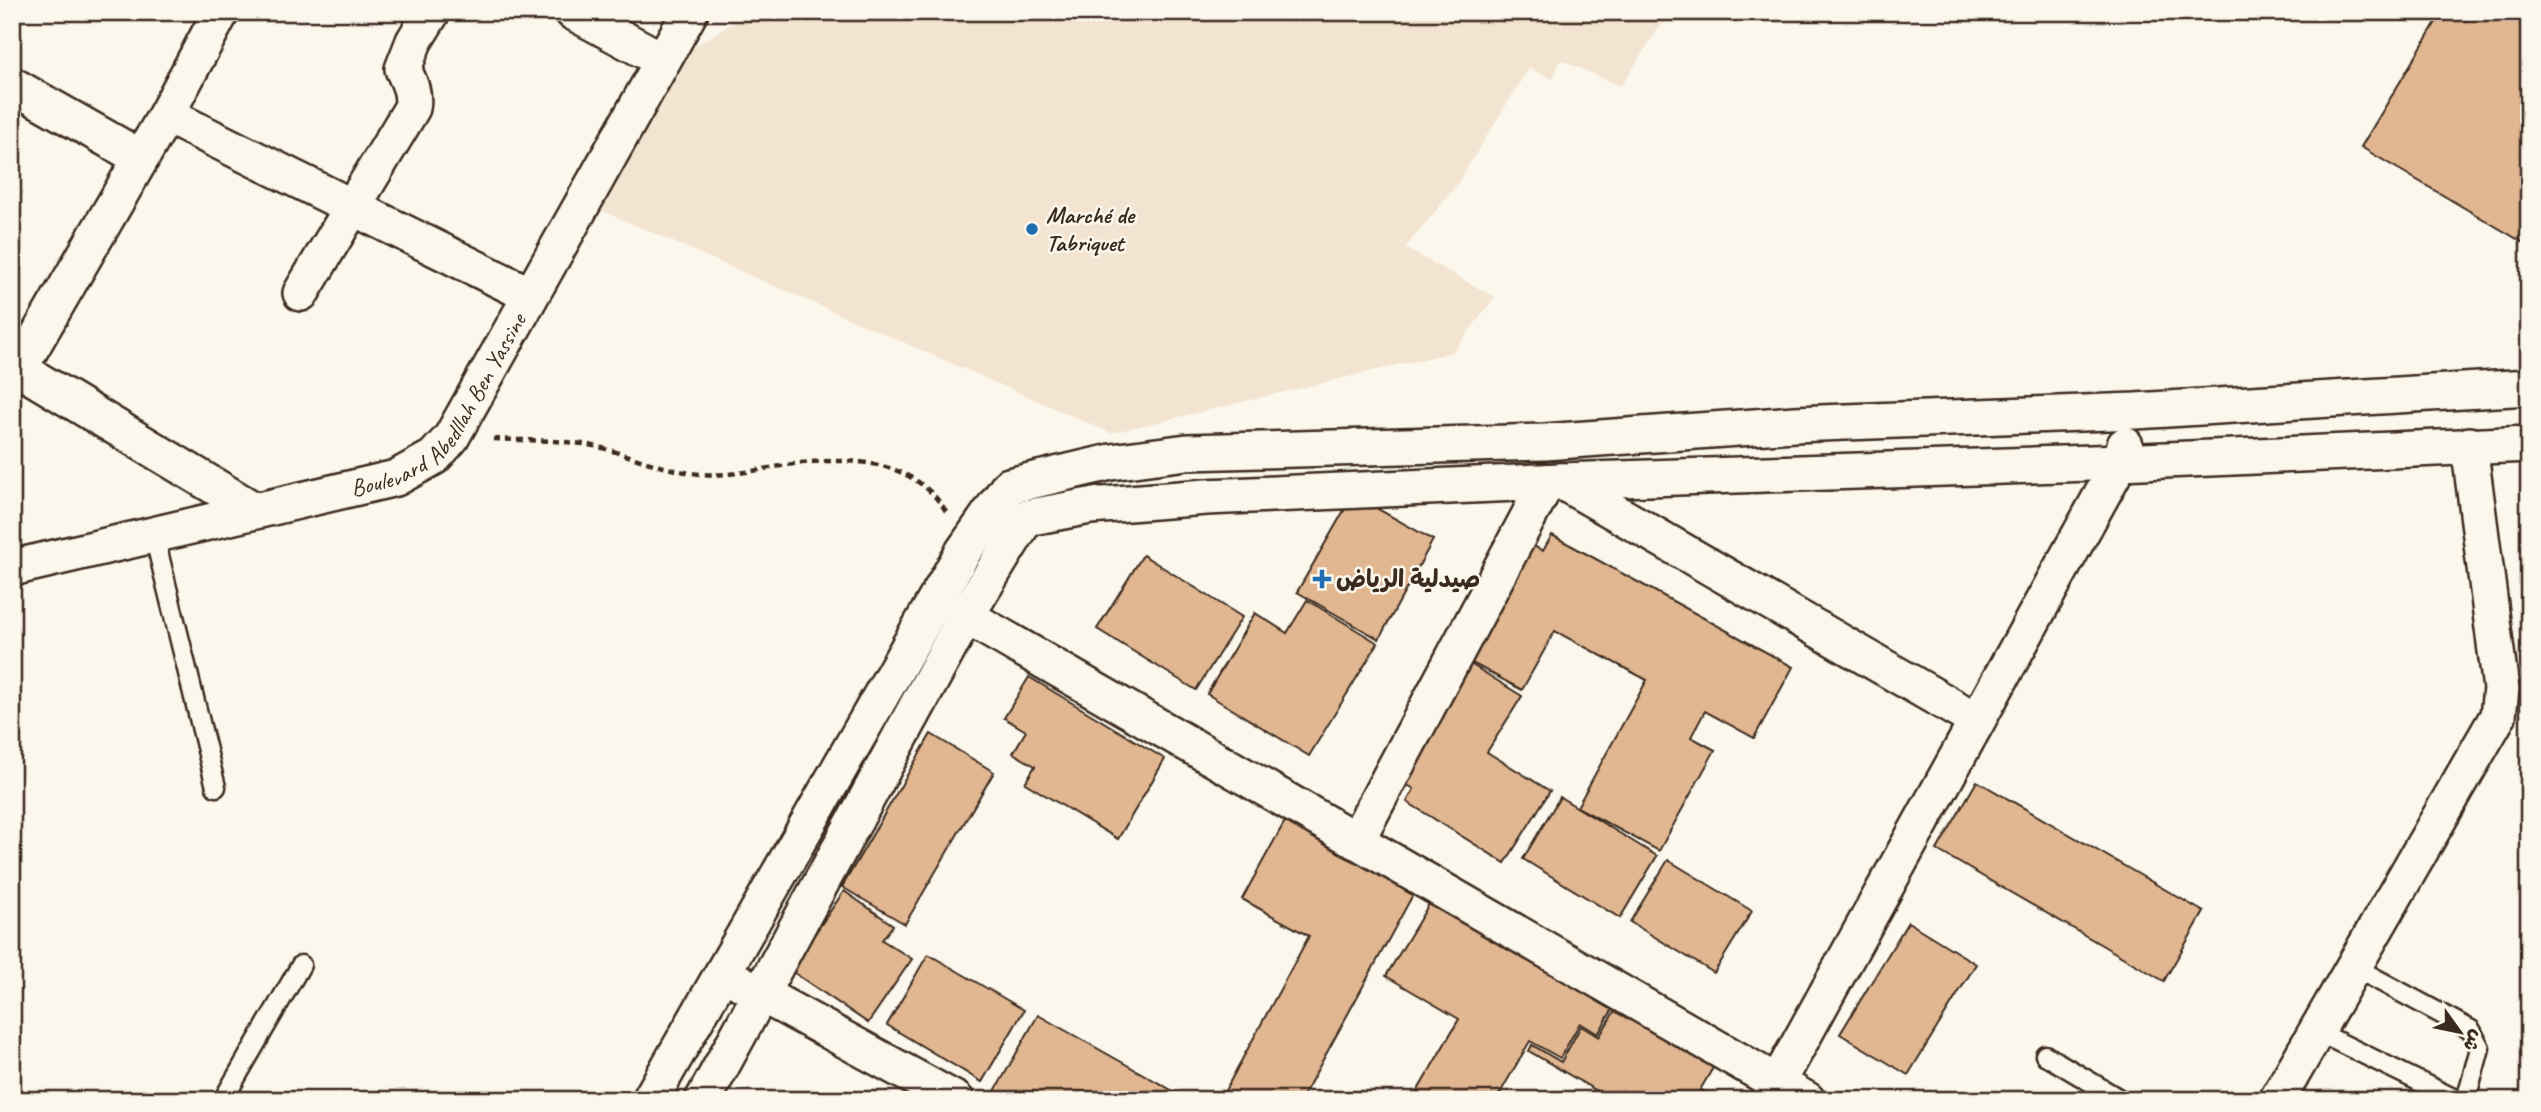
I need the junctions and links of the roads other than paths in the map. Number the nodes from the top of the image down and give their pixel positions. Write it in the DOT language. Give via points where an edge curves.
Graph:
graph roads {
  1 [pos="221,12"];
  2 [pos="432,12"];
  3 [pos="573,12"];
  4 [pos="690,12"];
  5 [pos="662,60"];
  6 [pos="12,85"];
  7 [pos="166,115"];
  8 [pos="141,158"];
  9 [pos="353,208"];
  10 [pos="301,293"];
  11 [pos="530,295"];
  12 [pos="15,367"];
  13 [pos="2529,387"];
  14 [pos="2135,411"];
  15 [pos="2529,444"];
  16 [pos="2469,445"];
  17 [pos="2120,462"];
  18 [pos="1554,481"];
  19 [pos="1010,485"];
  20 [pos="254,510"];
  21 [pos="1026,518"];
  22 [pos="153,536"];
  23 [pos="12,568"];
  24 [pos="966,617"];
  25 [pos="1977,721"];
  26 [pos="216,787"];
  27 [pos="1356,841"];
  28 [pos="301,965"];
  29 [pos="2354,967"];
  30 [pos="723,973"];
  31 [pos="761,994"];
  32 [pos="2316,1031"];
  33 [pos="2045,1055"];
  34 [pos="1772,1091"];
  35 [pos="223,1100"];
  36 [pos="650,1100"];
  37 [pos="703,1100"];
  38 [pos="956,1100"];
  39 [pos="1807,1100"];
  40 [pos="2121,1100"];
  41 [pos="2277,1100"];
  42 [pos="2457,1100"];
  43 [pos="2466,1100"];
  1 -- 7 [label="street"];
  2 -- 9 [label="street" via="403,69 414,97 412,108"];
  3 -- 5 [label="street"];
  4 -- 5 [label="street, Boulevard Abedllah Ben Yassine"];
  5 -- 11 [label="street, Boulevard Abedllah Ben Yassine"];
  6 -- 8 [label="street"];
  7 -- 8 [label="street"];
  7 -- 9 [label="street"];
  8 -- 12 [label="street"];
  9 -- 10 [label="street"];
  9 -- 11 [label="street"];
  11 -- 20 [label="street, Boulevard Abedllah Ben Yassine" via="451,438 435,457 396,478"];
  12 -- 20 [label="street"];
  13 -- 14 [label="street"];
  14 -- 17 [label="street"];
  14 -- 19 [label="street" via="1794,424 1544,442 1187,452 1111,462"];
  15 -- 16 [label="street"];
  16 -- 17 [label="street"];
  16 -- 29 [label="street" via="2501,689 2498,716"];
  17 -- 18 [label="street"];
  17 -- 25 [label="street"];
  18 -- 21 [label="street" via="1194,498 1090,506"];
  18 -- 25 [label="street"];
  18 -- 27 [label="street"];
  19 -- 21 [label="street"];
  19 -- 30 [label="street" via="963,552"];
  20 -- 22 [label="street, Boulevard Abedllah Ben Yassine"];
  21 -- 24 [label="street"];
  22 -- 23 [label="street, Boulevard Abedllah Ben Yassine"];
  22 -- 26 [label="lane"];
  24 -- 27 [label="street"];
  24 -- 31 [label="street"];
  25 -- 34 [label="street"];
  27 -- 34 [label="street"];
  28 -- 35 [label="lane"];
  29 -- 32 [label="street"];
  29 -- 43 [label="lane" via="2471,1030 2480,1048"];
  30 -- 31 [label="street"];
  30 -- 36 [label="street"];
  31 -- 37 [label="street"];
  31 -- 38 [label="street"];
  32 -- 41 [label="street"];
  32 -- 42 [label="lane"];
  33 -- 40 [label="lane"];
  34 -- 39 [label="street"];
}
